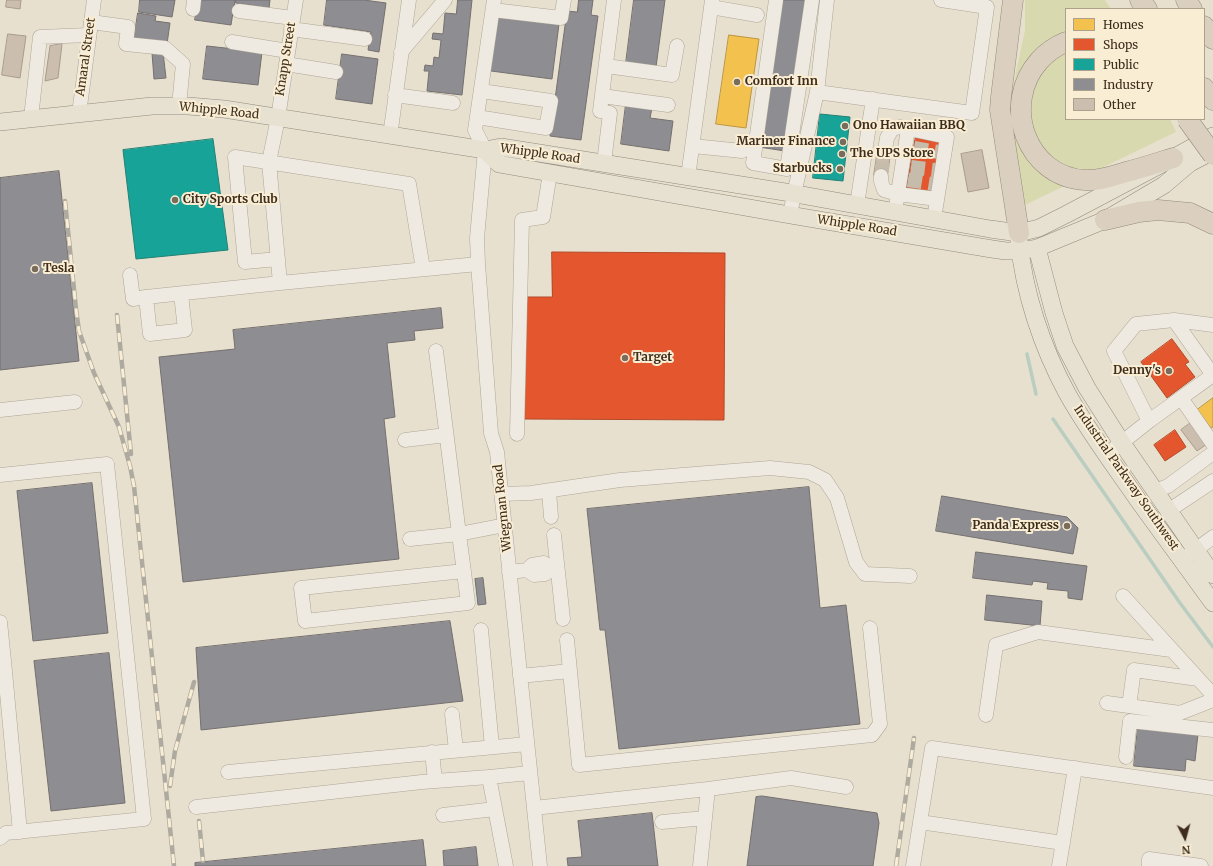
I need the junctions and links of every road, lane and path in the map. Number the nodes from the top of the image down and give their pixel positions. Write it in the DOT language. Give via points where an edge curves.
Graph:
graph roads {
  1 [pos="94,0"];
  2 [pos="296,0"];
  3 [pos="408,0"];
  4 [pos="445,0"];
  5 [pos="564,0"];
  6 [pos="614,0"];
  7 [pos="776,0"];
  8 [pos="812,0"];
  9 [pos="827,0"];
  10 [pos="941,0"];
  11 [pos="1013,0"];
  12 [pos="1140,0"];
  13 [pos="712,4"];
  14 [pos="987,4"];
  15 [pos="493,5"];
  16 [pos="1146,8"];
  17 [pos="239,11"];
  18 [pos="757,15"];
  19 [pos="292,24"];
  20 [pos="1205,27"];
  21 [pos="90,28"];
  22 [pos="1213,39"];
  23 [pos="365,40"];
  24 [pos="232,42"];
  25 [pos="1065,42"];
  26 [pos="677,46"];
  27 [pos="401,52"];
  28 [pos="287,57"];
  29 [pos="606,66"];
  30 [pos="336,72"];
  31 [pos="481,91"];
  32 [pos="817,92"];
  33 [pos="395,95"];
  34 [pos="602,96"];
  35 [pos="873,99"];
  36 [pos="453,103"];
  37 [pos="668,105"];
  38 [pos="180,106"];
  39 [pos="79,114"];
  40 [pos="477,117"];
  41 [pos="31,118"];
  42 [pos="278,118"];
  43 [pos="1188,120"];
  44 [pos="0,122"];
  45 [pos="908,130"];
  46 [pos="390,136"];
  47 [pos="1213,136"];
  48 [pos="693,146"];
  49 [pos="485,150"];
  50 [pos="885,150"];
  51 [pos="742,151"];
  52 [pos="1213,151"];
  53 [pos="1213,155"];
  54 [pos="1173,158"];
  55 [pos="268,162"];
  56 [pos="604,163"];
  57 [pos="773,167"];
  58 [pos="550,173"];
  59 [pos="688,176"];
  60 [pos="881,176"];
  61 [pos="769,190"];
  62 [pos="794,194"];
  63 [pos="898,194"];
  64 [pos="937,199"];
  65 [pos="858,205"];
  66 [pos="895,212"];
  67 [pos="790,215"];
  68 [pos="934,219"];
  69 [pos="1105,220"];
  70 [pos="1213,224"];
  71 [pos="1019,242"];
  72 [pos="1037,248"];
  73 [pos="278,259"];
  74 [pos="478,264"];
  75 [pos="423,269"];
  76 [pos="130,275"];
  77 [pos="280,283"];
  78 [pos="181,294"];
  79 [pos="146,297"];
  80 [pos="1174,320"];
  81 [pos="1213,325"];
  82 [pos="436,351"];
  83 [pos="1180,398"];
  84 [pos="75,402"];
  85 [pos="0,410"];
  86 [pos="1149,421"];
  87 [pos="446,434"];
  88 [pos="517,434"];
  89 [pos="405,440"];
  90 [pos="1122,443"];
  91 [pos="1213,444"];
  92 [pos="1213,453"];
  93 [pos="1106,455"];
  94 [pos="0,475"];
  95 [pos="1213,481"];
  96 [pos="549,490"];
  97 [pos="1155,491"];
  98 [pos="502,494"];
  99 [pos="1168,511"];
  100 [pos="551,517"];
  101 [pos="505,525"];
  102 [pos="459,534"];
  103 [pos="554,535"];
  104 [pos="1213,537"];
  105 [pos="410,539"];
  106 [pos="1188,555"];
  107 [pos="554,569"];
  108 [pos="464,571"];
  109 [pos="509,572"];
  110 [pos="1213,575"];
  111 [pos="910,576"];
  112 [pos="1123,596"];
  113 [pos="1213,603"];
  114 [pos="563,620"];
  115 [pos="0,622"];
  116 [pos="870,628"];
  117 [pos="481,630"];
  118 [pos="567,640"];
  119 [pos="1,645"];
  120 [pos="1172,650"];
  121 [pos="2,661"];
  122 [pos="570,671"];
  123 [pos="520,676"];
  124 [pos="1198,679"];
  125 [pos="1213,695"];
  126 [pos="1213,700"];
  127 [pos="1107,703"];
  128 [pos="1129,706"];
  129 [pos="452,714"];
  130 [pos="986,715"];
  131 [pos="1213,730"];
  132 [pos="527,744"];
  133 [pos="492,747"];
  134 [pos="456,750"];
  135 [pos="432,752"];
  136 [pos="1126,757"];
  137 [pos="1075,768"];
  138 [pos="228,772"];
  139 [pos="530,773"];
  140 [pos="489,777"];
  141 [pos="435,781"];
  142 [pos="846,787"];
  143 [pos="1213,788"];
  144 [pos="708,789"];
  145 [pos="196,807"];
  146 [pos="534,808"];
  147 [pos="495,809"];
  148 [pos="443,815"];
  149 [pos="705,818"];
  150 [pos="662,822"];
  151 [pos="920,822"];
  152 [pos="20,832"];
  153 [pos="0,838"];
  154 [pos="1063,843"];
  155 [pos="506,866"];
  156 [pos="540,866"];
  157 [pos="700,866"];
  158 [pos="913,866"];
  159 [pos="1060,866"];
  160 [pos="1149,866"];
  161 [pos="1201,866"];
  1 -- 21 [label="street, Amaral Street"];
  2 -- 19 [label="street, Knapp Street"];
  3 -- 27 [label="street"];
  4 -- 27 [label="street"];
  5 -- 15 [label="street" via="561,18"];
  6 -- 29 [label="street"];
  7 -- 57 [label="street" via="752,163"];
  8 -- 57 [label="street" via="787,169"];
  9 -- 32 [label="street"];
  10 -- 14 [label="street"];
  11 -- 71 [label="highway" via="1000,110"];
  12 -- 16 [label="highway"];
  13 -- 18 [label="street"];
  13 -- 48 [label="street"];
  14 -- 35 [label="street" via="972,113"];
  15 -- 31 [label="street"];
  17 -- 19 [label="street"];
  19 -- 23 [label="street"];
  19 -- 28 [label="street, Knapp Street"];
  20 -- 22 [label="highway"];
  21 -- 38 [label="street" via="128,28 126,44 165,48 183,64"];
  21 -- 39 [label="street, Amaral Street"];
  21 -- 41 [label="street" via="40,37"];
  24 -- 28 [label="street"];
  25 -- 54 [label="highway" via="1052,49 1034,67 1023,90 1020,114 1022,126 1026,138 1039,158 1059,173 1071,178 1096,180"];
  26 -- 29 [label="street" via="672,76"];
  27 -- 33 [label="street"];
  28 -- 30 [label="street"];
  28 -- 42 [label="street, Knapp Street"];
  29 -- 34 [label="street"];
  31 -- 40 [label="street"];
  31 -- 40 [label="street" via="551,102 546,128"];
  32 -- 35 [label="street"];
  32 -- 62 [label="street"];
  33 -- 36 [label="street"];
  33 -- 46 [label="street"];
  34 -- 37 [label="street"];
  34 -- 56 [label="street" via="600,111 610,113"];
  35 -- 65 [label="street"];
  38 -- 39 [label="main road, Whipple Road" via="152,106"];
  38 -- 42 [label="main road, Whipple Road" via="224,109"];
  39 -- 41 [label="main road, Whipple Road"];
  40 -- 49 [label="street" via="475,130"];
  41 -- 44 [label="main road, Whipple Road"];
  42 -- 46 [label="main road, Whipple Road"];
  42 -- 55 [label="street, Knapp Street"];
  43 -- 53 [label="highway, bridge"];
  45 -- 50 [label="street" via="892,128"];
  45 -- 63 [label="street" via="910,147 906,173"];
  45 -- 64 [label="street" via="947,137 937,177"];
  46 -- 49 [label="main road, Whipple Road"];
  47 -- 54 [label="main road, Whipple Road"];
  48 -- 51 [label="street"];
  48 -- 59 [label="street"];
  49 -- 56 [label="main road, Whipple Road" via="501,147"];
  49 -- 58 [label="main road, Whipple Road" via="499,164"];
  49 -- 74 [label="street, Wiegman Road" via="477,238"];
  52 -- 69 [label="main road" via="1190,163 1164,185"];
  54 -- 71 [label="main road, Whipple Road" via="1039,228"];
  55 -- 73 [label="street, Knapp Street"];
  55 -- 73 [label="street" via="235,157 245,262"];
  55 -- 75 [label="street" via="409,184"];
  56 -- 59 [label="main road, Whipple Road"];
  57 -- 61 [label="street"];
  58 -- 67 [label="main road, Whipple Road"];
  58 -- 88 [label="street" via="543,217 522,220"];
  59 -- 61 [label="main road, Whipple Road"];
  60 -- 63 [label="street" via="884,190"];
  61 -- 62 [label="main road, Whipple Road"];
  62 -- 65 [label="main road, Whipple Road"];
  62 -- 67 [label="street"];
  63 -- 64 [label="street"];
  63 -- 66 [label="street"];
  64 -- 68 [label="street"];
  65 -- 66 [label="main road, Whipple Road"];
  66 -- 68 [label="main road, Whipple Road"];
  67 -- 71 [label="main road, Whipple Road" via="1006,251"];
  68 -- 71 [label="main road, Whipple Road"];
  69 -- 70 [label="highway" via="1158,210 1190,213"];
  69 -- 72 [label="main road"];
  71 -- 72 [label="main road"];
  71 -- 93 [label="main road, Industrial Parkway Southwest" via="1023,272 1037,323 1049,354 1067,393"];
  72 -- 90 [label="main road, Industrial Parkway Southwest" via="1065,346 1087,388"];
  73 -- 77 [label="street, Knapp Street"];
  74 -- 75 [label="street"];
  74 -- 98 [label="street, Wiegman Road" via="491,433 497,452"];
  75 -- 77 [label="street"];
  76 -- 79 [label="street" via="133,299"];
  77 -- 78 [label="street"];
  78 -- 79 [label="street"];
  78 -- 79 [label="street" via="185,330 150,334"];
  80 -- 81 [label="street"];
  80 -- 83 [label="street" via="1213,375"];
  80 -- 86 [label="street" via="1136,324 1114,351"];
  82 -- 87 [label="street"];
  83 -- 86 [label="street"];
  83 -- 91 [label="street"];
  84 -- 85 [label="street"];
  86 -- 90 [label="street"];
  87 -- 89 [label="street"];
  87 -- 102 [label="street"];
  90 -- 93 [label="street"];
  90 -- 97 [label="main road, Industrial Parkway Southwest"];
  92 -- 97 [label="street" via="1168,486"];
  93 -- 106 [label="main road, Industrial Parkway Southwest"];
  94 -- 152 [label="street" via="107,464 144,819"];
  95 -- 99 [label="street"];
  96 -- 98 [label="street"];
  96 -- 100 [label="street"];
  96 -- 111 [label="street" via="620,480 770,468 809,472 825,480 837,498 856,562 865,574"];
  97 -- 99 [label="main road, Industrial Parkway Southwest"];
  98 -- 101 [label="street, Wiegman Road"];
  99 -- 106 [label="main road, Industrial Parkway Southwest"];
  101 -- 102 [label="street"];
  101 -- 109 [label="street, Wiegman Road"];
  102 -- 105 [label="street"];
  102 -- 108 [label="street"];
  103 -- 107 [label="street"];
  104 -- 106 [label="street"];
  106 -- 110 [label="main road, Industrial Parkway Southwest"];
  106 -- 113 [label="main road, Industrial Parkway Southwest"];
  107 -- 109 [label="street" via="545,574 534,575 527,570"];
  107 -- 114 [label="street"];
  108 -- 108 [label="street" via="468,603 305,621 301,588"];
  109 -- 123 [label="street, Wiegman Road"];
  112 -- 120 [label="street"];
  115 -- 119 [label="street"];
  116 -- 122 [label="street" via="880,724 872,735 579,765"];
  117 -- 133 [label="street"];
  118 -- 122 [label="street"];
  119 -- 121 [label="street"];
  120 -- 124 [label="street"];
  120 -- 130 [label="street" via="1038,632 996,645"];
  121 -- 152 [label="street"];
  122 -- 123 [label="street"];
  123 -- 132 [label="street, Wiegman Road"];
  124 -- 125 [label="street"];
  124 -- 128 [label="street" via="1134,670"];
  126 -- 128 [label="street" via="1180,714"];
  127 -- 128 [label="street"];
  129 -- 134 [label="street"];
  131 -- 136 [label="street" via="1130,721"];
  132 -- 133 [label="street"];
  132 -- 139 [label="street, Wiegman Road"];
  133 -- 134 [label="street"];
  134 -- 135 [label="street"];
  135 -- 138 [label="street"];
  135 -- 141 [label="street"];
  137 -- 143 [label="street"];
  137 -- 151 [label="street" via="932,748"];
  137 -- 154 [label="street"];
  139 -- 140 [label="street"];
  139 -- 146 [label="street, Wiegman Road"];
  140 -- 141 [label="street"];
  140 -- 147 [label="street"];
  141 -- 145 [label="street"];
  142 -- 144 [label="street" via="791,778"];
  144 -- 146 [label="street"];
  144 -- 149 [label="street"];
  146 -- 156 [label="street, Wiegman Road"];
  147 -- 148 [label="street"];
  147 -- 155 [label="street"];
  149 -- 150 [label="street"];
  149 -- 157 [label="street"];
  151 -- 154 [label="street"];
  151 -- 158 [label="street"];
  152 -- 153 [label="street" via="6,833"];
  154 -- 159 [label="street"];
  160 -- 161 [label="street" via="1150,859"];
}
